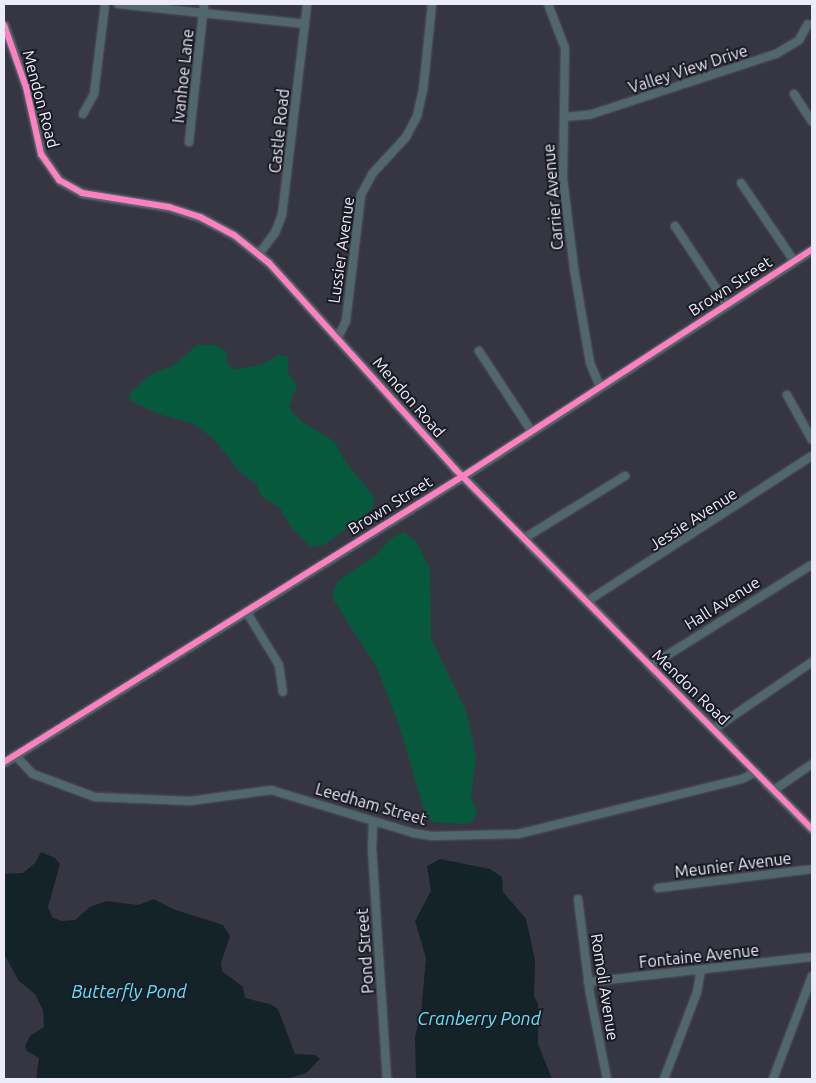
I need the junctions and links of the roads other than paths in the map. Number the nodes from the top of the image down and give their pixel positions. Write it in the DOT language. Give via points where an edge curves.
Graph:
graph roads {
  1 [pos="105,4"];
  2 [pos="118,4"];
  3 [pos="204,4"];
  4 [pos="306,4"];
  5 [pos="432,4"];
  6 [pos="548,4"];
  7 [pos="203,13"];
  8 [pos="304,24"];
  9 [pos="808,24"];
  10 [pos="4,25"];
  11 [pos="794,94"];
  12 [pos="83,114"];
  13 [pos="564,117"];
  14 [pos="812,122"];
  15 [pos="189,142"];
  16 [pos="741,183"];
  17 [pos="675,226"];
  18 [pos="812,249"];
  19 [pos="259,254"];
  20 [pos="794,261"];
  21 [pos="726,305"];
  22 [pos="338,337"];
  23 [pos="479,351"];
  24 [pos="600,387"];
  25 [pos="787,395"];
  26 [pos="532,432"];
  27 [pos="812,440"];
  28 [pos="812,456"];
  29 [pos="463,476"];
  30 [pos="625,476"];
  31 [pos="523,539"];
  32 [pos="811,565"];
  33 [pos="586,602"];
  34 [pos="246,611"];
  35 [pos="812,662"];
  36 [pos="650,666"];
  37 [pos="283,692"];
  38 [pos="714,728"];
  39 [pos="14,755"];
  40 [pos="4,762"];
  41 [pos="812,764"];
  42 [pos="756,772"];
  43 [pos="774,790"];
  44 [pos="373,822"];
  45 [pos="812,829"];
  46 [pos="812,870"];
  47 [pos="658,888"];
  48 [pos="578,899"];
  49 [pos="812,957"];
  50 [pos="700,970"];
  51 [pos="812,976"];
  52 [pos="588,982"];
  53 [pos="387,1079"];
  54 [pos="607,1079"];
  55 [pos="664,1079"];
  56 [pos="773,1079"];
  1 -- 12 [label="street" via="94,94"];
  2 -- 7 [label="street"];
  3 -- 7 [label="street, Ivanhoe Lane"];
  4 -- 8 [label="street, Castle Road"];
  5 -- 22 [label="street, Lussier Avenue" via="423,91 417,116 406,136 372,174 361,195 346,321"];
  6 -- 13 [label="street, Carrier Avenue" via="565,48"];
  7 -- 8 [label="street"];
  7 -- 15 [label="street, Ivanhoe Lane"];
  8 -- 19 [label="street, Castle Road" via="282,215 275,233"];
  9 -- 13 [label="street, Valley View Drive" via="799,40 776,54 598,112"];
  10 -- 19 [label="street, Mendon Road" via="26,86 41,154 59,180 82,193 169,207 200,217 234,235"];
  11 -- 14 [label="street"];
  13 -- 24 [label="street, Carrier Avenue" via="562,164 574,269 592,370"];
  16 -- 20 [label="street"];
  17 -- 21 [label="street"];
  18 -- 20 [label="street, Brown Street"];
  19 -- 22 [label="street, Mendon Road"];
  20 -- 21 [label="street, Brown Street"];
  21 -- 24 [label="street, Brown Street"];
  22 -- 29 [label="street, Mendon Road"];
  23 -- 26 [label="street"];
  24 -- 26 [label="street, Brown Street"];
  25 -- 27 [label="street"];
  26 -- 29 [label="street, Brown Street"];
  28 -- 33 [label="street, Jessie Avenue"];
  29 -- 31 [label="street, Mendon Road"];
  29 -- 34 [label="street, Brown Street"];
  30 -- 31 [label="street"];
  31 -- 33 [label="street, Mendon Road"];
  32 -- 36 [label="street, Hall Avenue"];
  33 -- 36 [label="street, Mendon Road"];
  34 -- 37 [label="street" via="279,665"];
  34 -- 39 [label="street, Brown Street"];
  35 -- 38 [label="street"];
  36 -- 38 [label="street, Mendon Road"];
  38 -- 42 [label="street, Mendon Road"];
  39 -- 40 [label="street, Brown Street"];
  39 -- 44 [label="street, Leedham Street" via="33,774 94,797 190,801 272,790"];
  41 -- 43 [label="street"];
  42 -- 43 [label="street, Mendon Road"];
  42 -- 44 [label="street, Leedham Street" via="742,779 512,835 422,835"];
  43 -- 45 [label="street, Mendon Road"];
  44 -- 53 [label="street, Pond Street"];
  46 -- 47 [label="street, Meunier Avenue"];
  48 -- 52 [label="street, Romoli Avenue"];
  49 -- 50 [label="street, Fontaine Avenue"];
  50 -- 52 [label="street, Fontaine Avenue"];
  50 -- 55 [label="street" via="696,992"];
  51 -- 56 [label="street"];
  52 -- 54 [label="street, Romoli Avenue"];
}
